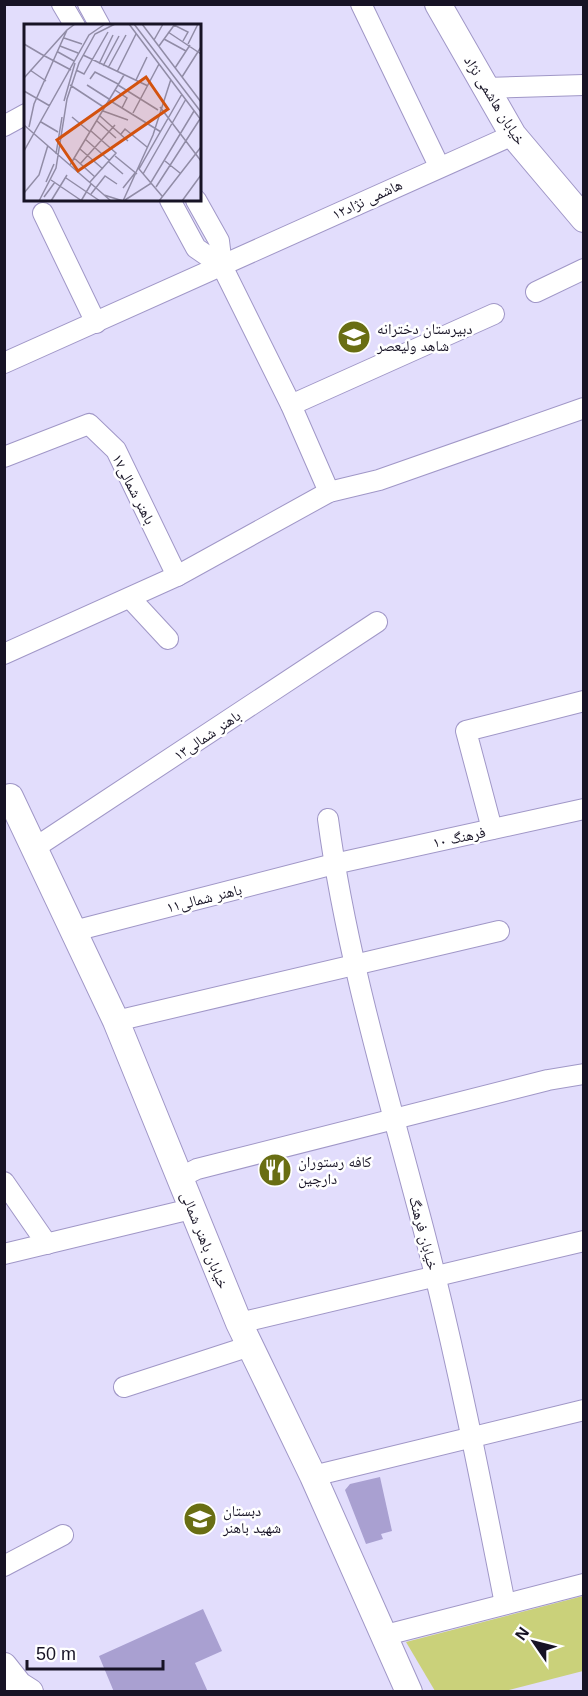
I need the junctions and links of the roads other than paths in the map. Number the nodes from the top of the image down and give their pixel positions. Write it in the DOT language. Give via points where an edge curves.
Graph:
graph roads {
  1 [pos="62,4"];
  2 [pos="88,4"];
  3 [pos="361,4"];
  4 [pos="438,4"];
  5 [pos="58,24"];
  6 [pos="74,24"];
  7 [pos="99,24"];
  8 [pos="584,85"];
  9 [pos="486,88"];
  10 [pos="24,115"];
  11 [pos="4,126"];
  12 [pos="513,135"];
  13 [pos="439,166"];
  14 [pos="171,201"];
  15 [pos="197,201"];
  16 [pos="43,213"];
  17 [pos="583,218"];
  18 [pos="222,266"];
  19 [pos="584,269"];
  20 [pos="536,292"];
  21 [pos="494,314"];
  22 [pos="96,323"];
  23 [pos="4,363"];
  24 [pos="291,405"];
  25 [pos="584,408"];
  26 [pos="4,457"];
  27 [pos="328,492"];
  28 [pos="177,576"];
  29 [pos="130,598"];
  30 [pos="378,622"];
  31 [pos="168,639"];
  32 [pos="4,654"];
  33 [pos="584,700"];
  34 [pos="6,795"];
  35 [pos="584,809"];
  36 [pos="328,819"];
  37 [pos="492,829"];
  38 [pos="36,848"];
  39 [pos="334,864"];
  40 [pos="74,931"];
  41 [pos="499,931"];
  42 [pos="355,967"];
  43 [pos="116,1021"];
  44 [pos="584,1074"];
  45 [pos="395,1118"];
  46 [pos="179,1178"];
  47 [pos="4,1182"];
  48 [pos="191,1209"];
  49 [pos="584,1241"];
  50 [pos="47,1244"];
  51 [pos="4,1254"];
  52 [pos="436,1277"];
  53 [pos="239,1323"];
  54 [pos="250,1346"];
  55 [pos="124,1387"];
  56 [pos="584,1410"];
  57 [pos="473,1438"];
  58 [pos="314,1476"];
  59 [pos="63,1535"];
  60 [pos="4,1566"];
  61 [pos="584,1584"];
  62 [pos="505,1604"];
  63 [pos="382,1636"];
  64 [pos="4,1666"];
  65 [pos="30,1692"];
  66 [pos="409,1692"];
  1 -- 5 [label="street"];
  1 -- 6 [label="street"];
  2 -- 7 [label="street"];
  3 -- 13 [label="street"];
  4 -- 9 [label="street, خیابان هاشمی نژاد"];
  8 -- 9 [label="street"];
  9 -- 12 [label="street, خیابان هاشمی نژاد"];
  10 -- 11 [label="street"];
  12 -- 13 [label="street, هاشمی نژاد۱۲"];
  12 -- 17 [label="street, خیابان هاشمی نژاد"];
  13 -- 18 [label="street, هاشمی نژاد۱۲"];
  14 -- 18 [label="street" via="196,248"];
  15 -- 18 [label="street" via="219,241"];
  16 -- 22 [label="street"];
  18 -- 22 [label="street, هاشمی نژاد۱۲"];
  18 -- 24 [label="street"];
  19 -- 20 [label="street"];
  21 -- 24 [label="street"];
  22 -- 23 [label="street, هاشمی نژاد۱۲"];
  24 -- 27 [label="street"];
  25 -- 27 [label="street" via="379,480"];
  26 -- 28 [label="street, باهنر شمالی۱۷" via="89,424 116,450"];
  27 -- 28 [label="street"];
  28 -- 29 [label="street"];
  29 -- 31 [label="street"];
  29 -- 32 [label="street"];
  30 -- 38 [label="street, باهنر شمالی۱۳"];
  33 -- 37 [label="street" via="466,731"];
  34 -- 38 [label="street, خیابان باهنر شمالی"];
  35 -- 37 [label="street, فرهنگ ۱۰"];
  36 -- 39 [label="street, خیابان فرهنگ"];
  37 -- 39 [label="street, فرهنگ ۱۰"];
  38 -- 40 [label="street, خیابان باهنر شمالی"];
  39 -- 40 [label="street, باهنر شمالی۱۱"];
  39 -- 42 [label="street, خیابان فرهنگ"];
  40 -- 43 [label="street, خیابان باهنر شمالی"];
  41 -- 42 [label="street"];
  42 -- 43 [label="street"];
  42 -- 45 [label="street, خیابان فرهنگ"];
  43 -- 46 [label="street, خیابان باهنر شمالی"];
  44 -- 45 [label="street"];
  45 -- 46 [label="street" via="197,1169"];
  45 -- 52 [label="street, خیابان فرهنگ"];
  46 -- 48 [label="street, خیابان باهنر شمالی"];
  47 -- 50 [label="street"];
  48 -- 50 [label="street"];
  48 -- 53 [label="street, خیابان باهنر شمالی"];
  49 -- 52 [label="street"];
  50 -- 51 [label="street"];
  52 -- 53 [label="street"];
  52 -- 57 [label="street, خیابان فرهنگ"];
  53 -- 54 [label="street, خیابان باهنر شمالی"];
  54 -- 55 [label="street"];
  54 -- 58 [label="street, خیابان باهنر شمالی"];
  56 -- 57 [label="street"];
  57 -- 58 [label="street"];
  57 -- 62 [label="street, خیابان فرهنگ"];
  58 -- 63 [label="street, خیابان باهنر شمالی"];
  59 -- 60 [label="street"];
  61 -- 62 [label="street"];
  62 -- 63 [label="street"];
  63 -- 66 [label="street, خیابان باهنر شمالی"];
  64 -- 65 [label="street"];
}
